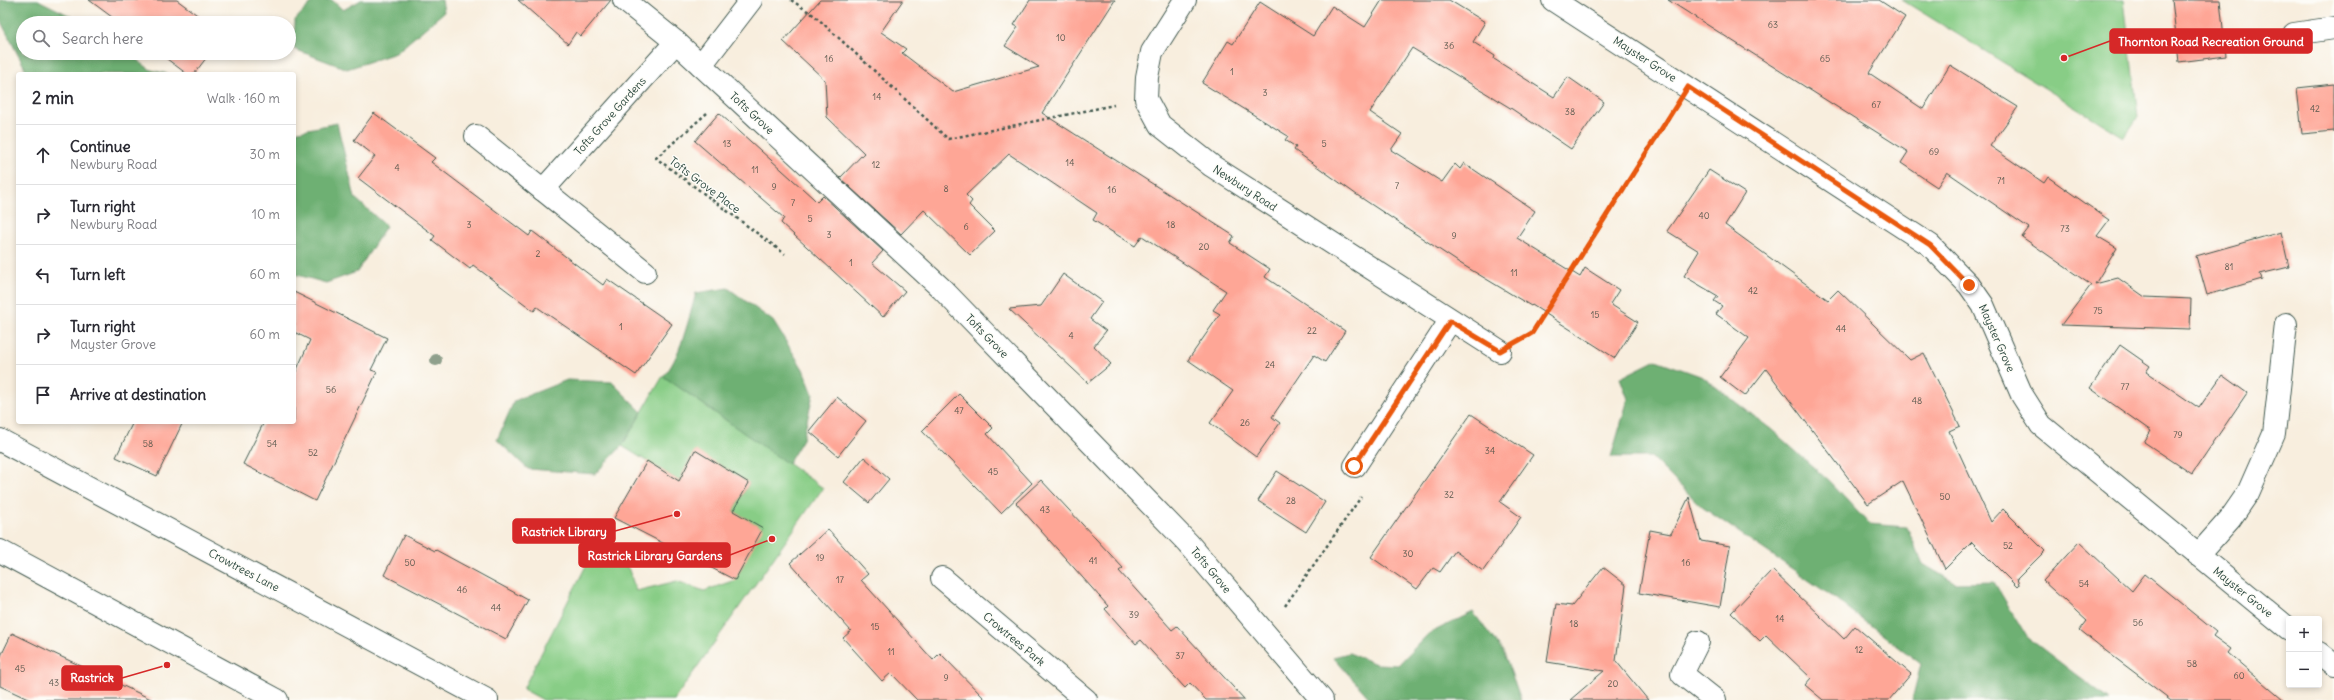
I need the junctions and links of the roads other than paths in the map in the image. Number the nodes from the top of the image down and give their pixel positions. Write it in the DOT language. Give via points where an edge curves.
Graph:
graph roads {
  1 [pos="624,0"];
  2 [pos="751,0"];
  3 [pos="1185,0"];
  4 [pos="1553,0"];
  5 [pos="2334,28"];
  6 [pos="2294,34"];
  7 [pos="676,42"];
  8 [pos="701,65"];
  9 [pos="476,136"];
  10 [pos="543,190"];
  11 [pos="645,272"];
  12 [pos="1450,321"];
  13 [pos="2286,324"];
  14 [pos="1500,351"];
  15 [pos="0,440"];
  16 [pos="1354,466"];
  17 [pos="0,551"];
  18 [pos="2198,555"];
  19 [pos="942,578"];
  20 [pos="2286,627"];
  21 [pos="1698,642"];
  22 [pos="2322,655"];
  23 [pos="2334,665"];
  24 [pos="277,700"];
  25 [pos="487,700"];
  26 [pos="1086,700"];
  27 [pos="1322,700"];
  28 [pos="1715,700"];
  1 -- 7 [label="street, Tofts Grove"];
  2 -- 8 [label="street"];
  3 -- 12 [label="street, Newbury Road" via="1152,52 1146,99 1160,125 1212,166"];
  4 -- 18 [label="street, Mayster Grove" via="1930,245 1969,285 1983,305 2022,395 2041,425"];
  5 -- 6 [label="street"];
  7 -- 8 [label="street, Tofts Grove"];
  7 -- 10 [label="street, Tofts Grove Gardens"];
  8 -- 27 [label="street, Tofts Grove" via="948,295 1188,543"];
  9 -- 10 [label="street"];
  10 -- 11 [label="street"];
  12 -- 14 [label="street, Newbury Road"];
  12 -- 16 [label="street"];
  13 -- 18 [label="street" via="2274,434 2248,493 2230,519"];
  15 -- 25 [label="street, Crowtrees Lane"];
  17 -- 24 [label="street"];
  18 -- 20 [label="street, Mayster Grove"];
  19 -- 26 [label="street, Crowtrees Park"];
  21 -- 28 [label="street" via="1682,674"];
  22 -- 23 [label="street"];
}
